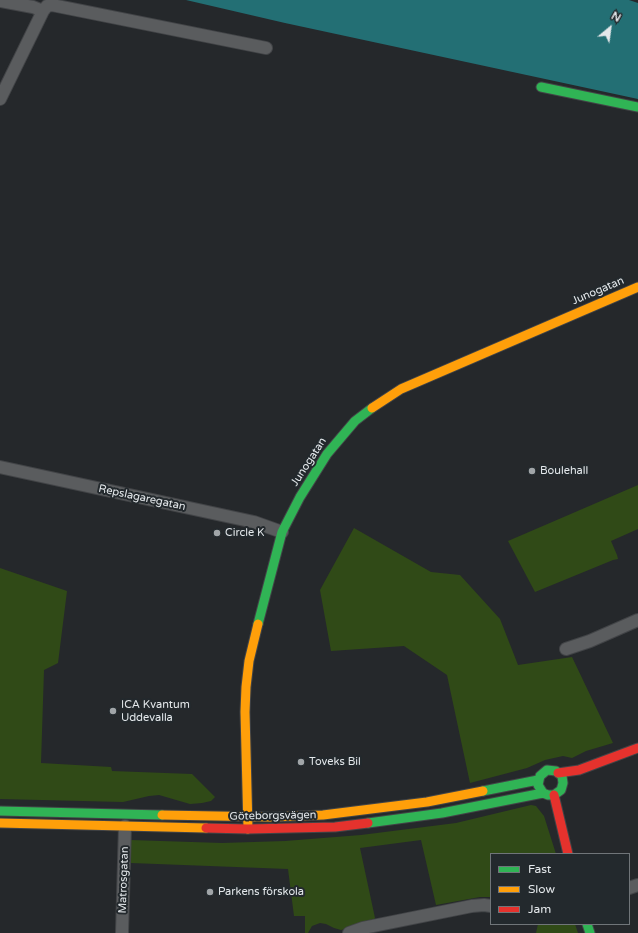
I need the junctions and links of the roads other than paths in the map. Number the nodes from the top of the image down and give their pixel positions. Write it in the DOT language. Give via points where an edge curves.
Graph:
graph roads {
  1 [pos="0,1"];
  2 [pos="43,11"];
  3 [pos="266,48"];
  4 [pos="541,87"];
  5 [pos="0,98"];
  6 [pos="638,108"];
  7 [pos="638,287"];
  8 [pos="0,468"];
  9 [pos="282,532"];
  10 [pos="638,620"];
  11 [pos="566,649"];
  12 [pos="638,748"];
  13 [pos="558,773"];
  14 [pos="538,780"];
  15 [pos="543,793"];
  16 [pos="554,795"];
  17 [pos="0,811"];
  18 [pos="248,816"];
  19 [pos="0,823"];
  20 [pos="126,826"];
  21 [pos="248,829"];
  22 [pos="568,853"];
  23 [pos="490,906"];
  24 [pos="122,933"];
  25 [pos="349,933"];
  1 -- 2 [label="street"];
  2 -- 3 [label="street" via="52,5"];
  2 -- 5 [label="street"];
  4 -- 6 [label="main road"];
  7 -- 9 [label="main road, Junogatan" via="410,384 377,404 335,443 306,487"];
  8 -- 9 [label="street, Repslagaregatan" via="254,522"];
  9 -- 18 [label="main road, Junogatan" via="249,661 245,712"];
  10 -- 11 [label="street"];
  12 -- 13 [label="main road, Göteborgsvägen" via="579,770"];
  13 -- 14 [label="main road, Göteborgsvägen" via="552,770 545,771"];
  13 -- 16 [label="main road" via="566,785"];
  14 -- 15 [label="main road"];
  14 -- 18 [label="main road, Göteborgsvägen" via="427,802 323,815"];
  15 -- 16 [label="main road, Göteborgsvägen"];
  15 -- 21 [label="main road, Göteborgsvägen" via="389,821 335,827"];
  16 -- 22 [label="main road"];
  17 -- 18 [label="main road, Göteborgsvägen"];
  18 -- 21 [label="main road, Junogatan"];
  19 -- 20 [label="main road, Göteborgsvägen"];
  20 -- 21 [label="main road, Göteborgsvägen"];
  20 -- 24 [label="street, Matrosgatan"];
  23 -- 25 [label="street" via="472,906"];
}
